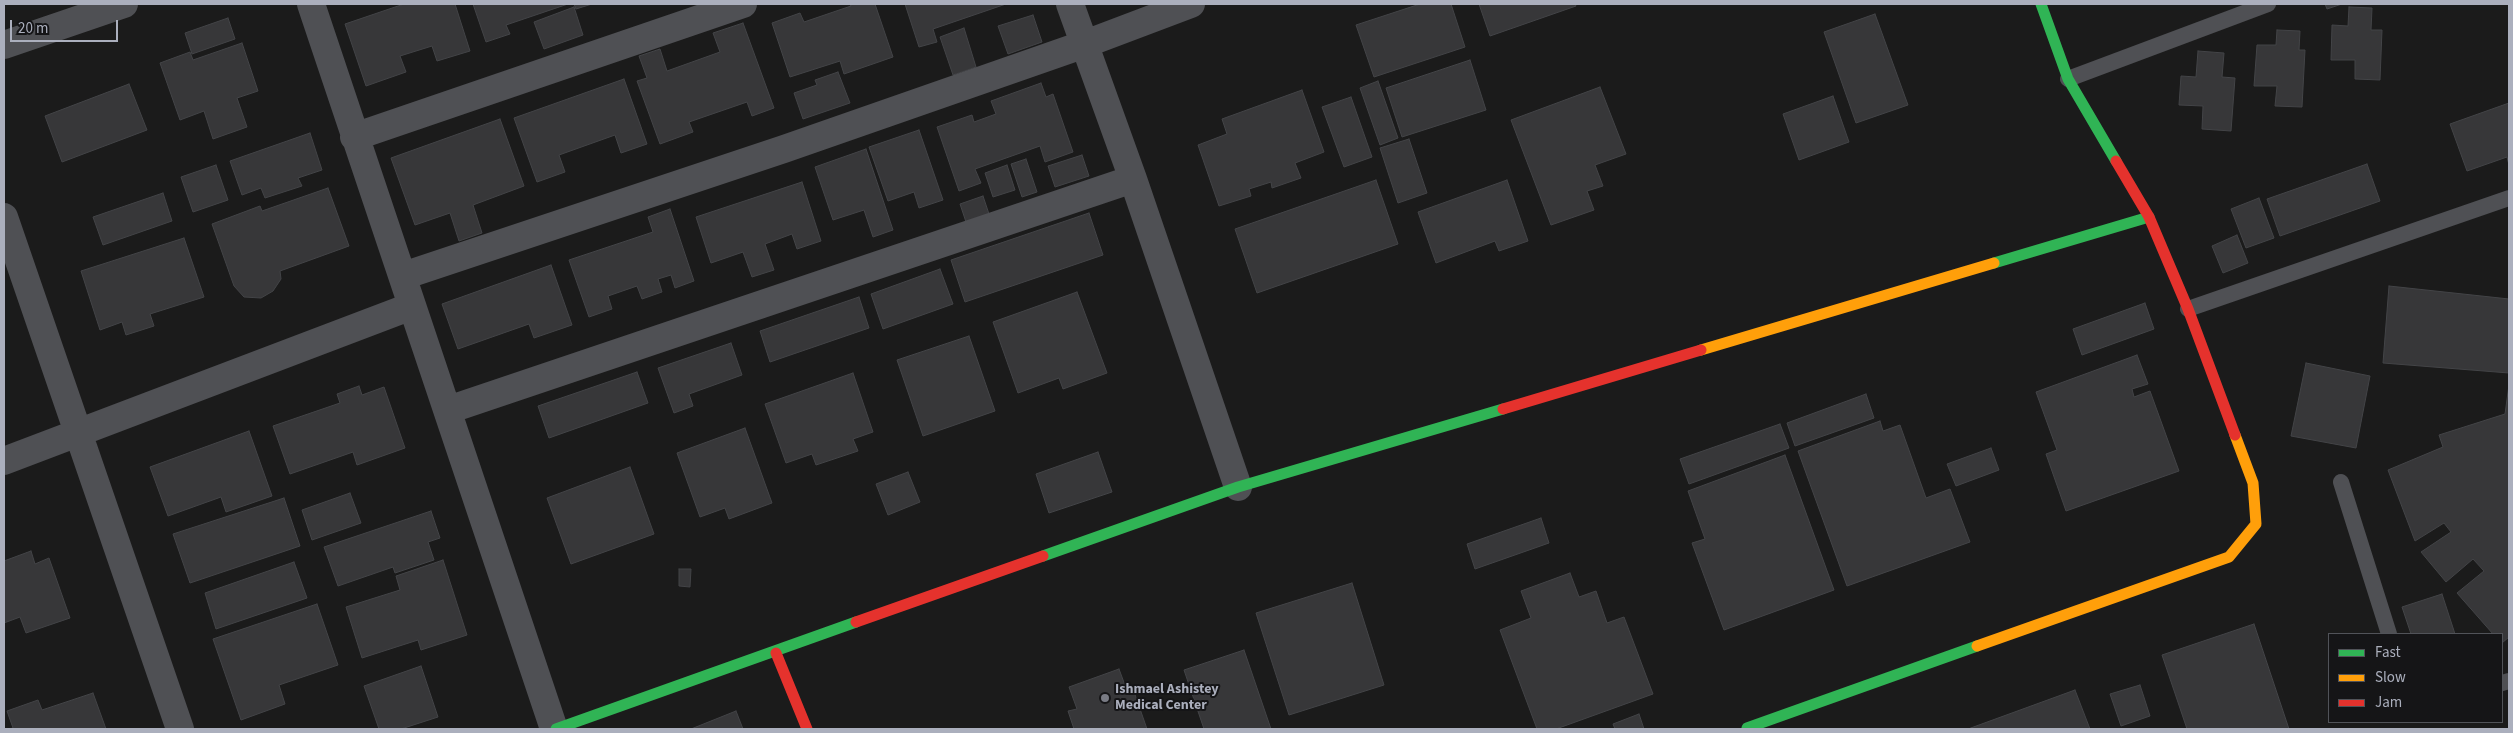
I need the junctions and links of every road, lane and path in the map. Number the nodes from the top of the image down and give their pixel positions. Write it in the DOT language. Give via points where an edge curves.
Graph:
graph roads {
  1 [pos="124,4"];
  2 [pos="311,4"];
  3 [pos="743,4"];
  4 [pos="1070,4"];
  5 [pos="1192,4"];
  6 [pos="2041,4"];
  7 [pos="2268,4"];
  8 [pos="1085,44"];
  9 [pos="4,45"];
  10 [pos="2068,79"];
  11 [pos="354,137"];
  12 [pos="1133,179"];
  13 [pos="2509,198"];
  14 [pos="4,217"];
  15 [pos="2149,217"];
  16 [pos="403,276"];
  17 [pos="412,306"];
  18 [pos="2188,309"];
  19 [pos="448,410"];
  20 [pos="78,433"];
  21 [pos="4,461"];
  22 [pos="2341,482"];
  23 [pos="1238,487"];
  24 [pos="2389,633"];
  25 [pos="776,653"];
  26 [pos="1747,728"];
  27 [pos="180,729"];
  28 [pos="555,729"];
  29 [pos="807,729"];
  1 -- 9 [label="street"];
  2 -- 11 [label="street"];
  3 -- 11 [label="street"];
  4 -- 8 [label="street"];
  5 -- 8 [label="street"];
  6 -- 10 [label="street"];
  7 -- 10 [label="lane"];
  8 -- 12 [label="street"];
  8 -- 16 [label="street"];
  10 -- 15 [label="street"];
  11 -- 16 [label="street"];
  12 -- 19 [label="street"];
  12 -- 23 [label="street"];
  13 -- 18 [label="lane"];
  14 -- 20 [label="street"];
  15 -- 18 [label="street"];
  15 -- 23 [label="street"];
  16 -- 17 [label="street"];
  17 -- 19 [label="street"];
  17 -- 20 [label="street"];
  18 -- 26 [label="street" via="2253,483 2256,524 2229,557"];
  19 -- 28 [label="street"];
  20 -- 21 [label="street"];
  20 -- 27 [label="street"];
  22 -- 24 [label="lane"];
  23 -- 25 [label="street"];
  25 -- 28 [label="street"];
  25 -- 29 [label="street"];
}
